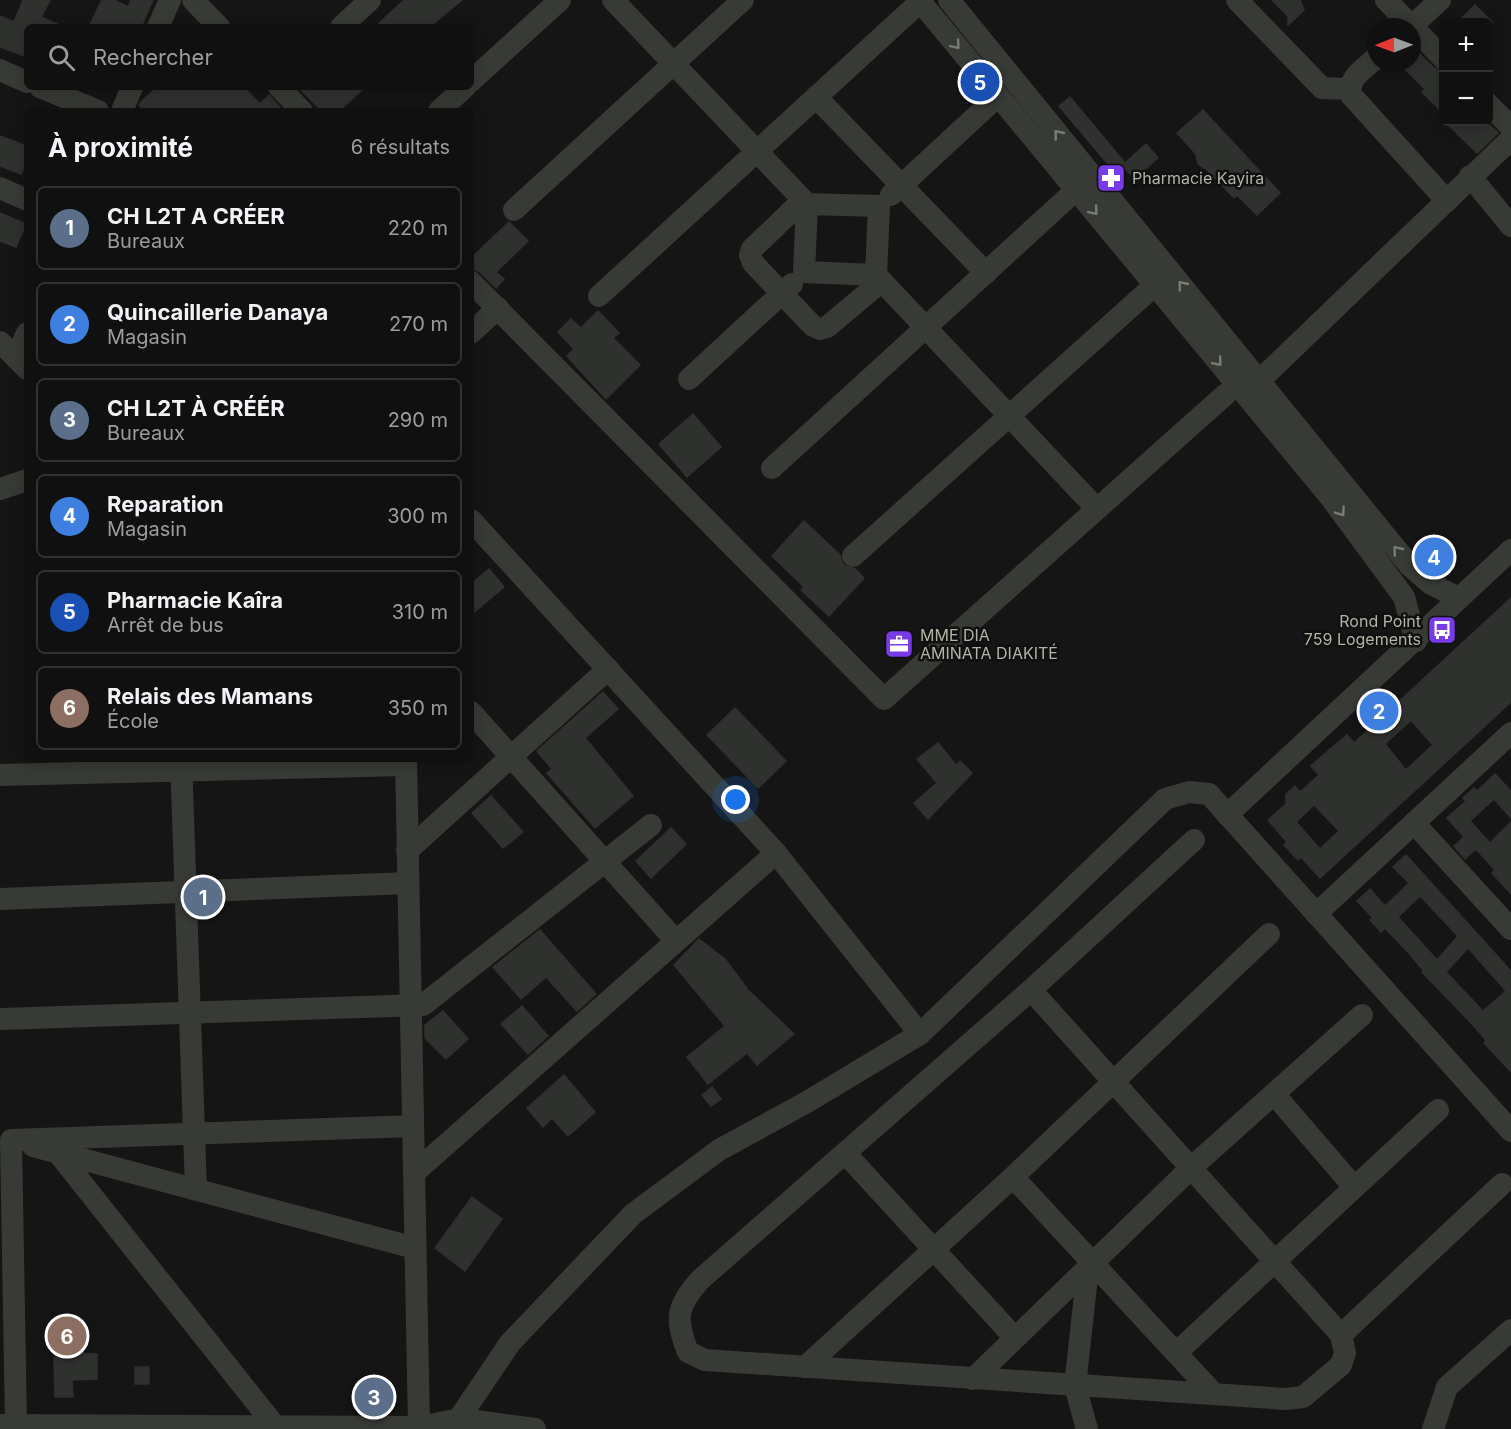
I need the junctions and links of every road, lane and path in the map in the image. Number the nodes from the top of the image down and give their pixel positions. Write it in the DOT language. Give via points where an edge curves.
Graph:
graph roads {
  1 [pos="170,0"];
  2 [pos="193,0"];
  3 [pos="370,0"];
  4 [pos="560,0"];
  5 [pos="613,0"];
  6 [pos="744,0"];
  7 [pos="949,0"];
  8 [pos="1237,0"];
  9 [pos="1386,0"];
  10 [pos="1440,0"];
  11 [pos="919,1"];
  12 [pos="1403,18"];
  13 [pos="1421,18"];
  14 [pos="159,24"];
  15 [pos="216,24"];
  16 [pos="344,24"];
  17 [pos="1421,37"];
  18 [pos="1439,54"];
  19 [pos="674,64"];
  20 [pos="1367,67"];
  21 [pos="0,70"];
  22 [pos="474,78"];
  23 [pos="24,80"];
  24 [pos="1350,89"];
  25 [pos="47,90"];
  26 [pos="131,90"];
  27 [pos="282,90"];
  28 [pos="462,90"];
  29 [pos="998,96"];
  30 [pos="816,97"];
  31 [pos="91,108"];
  32 [pos="123,108"];
  33 [pos="299,108"];
  34 [pos="442,108"];
  35 [pos="1493,109"];
  36 [pos="1511,127"];
  37 [pos="1511,139"];
  38 [pos="757,151"];
  39 [pos="1470,176"];
  40 [pos="901,185"];
  41 [pos="0,188"];
  42 [pos="1076,190"];
  43 [pos="24,199"];
  44 [pos="1447,201"];
  45 [pos="805,202"];
  46 [pos="879,206"];
  47 [pos="514,210"];
  48 [pos="1511,226"];
  49 [pos="804,273"];
  50 [pos="986,273"];
  51 [pos="879,278"];
  52 [pos="474,285"];
  53 [pos="1155,285"];
  54 [pos="782,293"];
  55 [pos="599,296"];
  56 [pos="498,308"];
  57 [pos="926,327"];
  58 [pos="474,330"];
  59 [pos="0,342"];
  60 [pos="22,364"];
  61 [pos="689,379"];
  62 [pos="1260,380"];
  63 [pos="1226,394"];
  64 [pos="1010,416"];
  65 [pos="772,468"];
  66 [pos="24,481"];
  67 [pos="0,489"];
  68 [pos="1097,509"];
  69 [pos="474,523"];
  70 [pos="1511,550"];
  71 [pos="853,556"];
  72 [pos="1459,598"];
  73 [pos="1416,640"];
  74 [pos="608,669"];
  75 [pos="474,715"];
  76 [pos="1508,741"];
  77 [pos="511,757"];
  78 [pos="406,762"];
  79 [pos="181,765"];
  80 [pos="50,766"];
  81 [pos="0,775"];
  82 [pos="1227,815"];
  83 [pos="1414,823"];
  84 [pos="651,825"];
  85 [pos="1194,840"];
  86 [pos="407,851"];
  87 [pos="776,853"];
  88 [pos="605,861"];
  89 [pos="408,883"];
  90 [pos="185,892"];
  91 [pos="0,899"];
  92 [pos="1316,914"];
  93 [pos="1511,929"];
  94 [pos="1269,934"];
  95 [pos="676,941"];
  96 [pos="1031,990"];
  97 [pos="410,1005"];
  98 [pos="190,1012"];
  99 [pos="1362,1015"];
  100 [pos="0,1019"];
  101 [pos="920,1034"];
  102 [pos="1113,1080"];
  103 [pos="1274,1094"];
  104 [pos="1438,1110"];
  105 [pos="413,1126"];
  106 [pos="1511,1131"];
  107 [pos="194,1134"];
  108 [pos="6,1139"];
  109 [pos="58,1153"];
  110 [pos="845,1153"];
  111 [pos="1191,1168"];
  112 [pos="414,1173"];
  113 [pos="1013,1177"];
  114 [pos="1502,1184"];
  115 [pos="1354,1187"];
  116 [pos="196,1190"];
  117 [pos="416,1248"];
  118 [pos="933,1250"];
  119 [pos="1274,1260"];
  120 [pos="1091,1265"];
  121 [pos="1511,1330"];
  122 [pos="1341,1335"];
  123 [pos="1015,1338"];
  124 [pos="1176,1353"];
  125 [pos="805,1367"];
  126 [pos="973,1378"];
  127 [pos="1075,1386"];
  128 [pos="1214,1394"];
  129 [pos="456,1424"];
  130 [pos="8,1425"];
  131 [pos="275,1426"];
  132 [pos="419,1427"];
  133 [pos="188,1428"];
  134 [pos="535,1429"];
  135 [pos="1087,1429"];
  136 [pos="1433,1429"];
  1 -- 14 [label="street"];
  2 -- 15 [label="street"];
  3 -- 16 [label="street"];
  4 -- 22 [label="street"];
  5 -- 19 [label="street"];
  6 -- 19 [label="street"];
  62 -- 7 [label="street, one-way"];
  8 -- 24 [label="street" via="1322,88"];
  9 -- 12 [label="street"];
  10 -- 13 [label="street"];
  11 -- 29 [label="street, one-way"];
  11 -- 30 [label="street"];
  17 -- 18 [label="street"];
  19 -- 38 [label="street"];
  19 -- 47 [label="street"];
  20 -- 24 [label="street" via="1353,80"];
  21 -- 23 [label="street"];
  24 -- 44 [label="street" via="1354,99"];
  25 -- 31 [label="street"];
  26 -- 32 [label="street"];
  27 -- 33 [label="street"];
  28 -- 34 [label="street"];
  29 -- 40 [label="street"];
  29 -- 42 [label="street"];
  30 -- 38 [label="street"];
  30 -- 40 [label="street"];
  35 -- 36 [label="street"];
  37 -- 39 [label="street"];
  38 -- 45 [label="street"];
  38 -- 55 [label="street"];
  39 -- 44 [label="street"];
  39 -- 48 [label="street"];
  40 -- 46 [label="street"];
  40 -- 50 [label="street"];
  41 -- 43 [label="street"];
  42 -- 50 [label="street"];
  42 -- 53 [label="street, one-way"];
  44 -- 62 [label="street"];
  45 -- 46 [label="street"];
  45 -- 49 [label="street"];
  45 -- 54 [label="street" via="750,255"];
  46 -- 51 [label="street"];
  49 -- 51 [label="street"];
  49 -- 54 [label="street"];
  50 -- 57 [label="street"];
  51 -- 54 [label="street" via="823,328 813,326"];
  51 -- 57 [label="street"];
  52 -- 56 [label="street"];
  53 -- 64 [label="street"];
  53 -- 73 [label="street, one-way" via="1331,498 1404,597"];
  54 -- 61 [label="street"];
  56 -- 58 [label="street"];
  56 -- 68 [label="street" via="884,699"];
  57 -- 64 [label="street"];
  57 -- 65 [label="street"];
  59 -- 60 [label="street"];
  72 -- 62 [label="street, one-way" via="1431,584 1410,566"];
  63 -- 68 [label="street"];
  64 -- 68 [label="street"];
  64 -- 71 [label="street"];
  66 -- 67 [label="street"];
  69 -- 74 [label="street"];
  70 -- 72 [label="street"];
  72 -- 73 [label="street"];
  73 -- 82 [label="street"];
  74 -- 77 [label="street"];
  74 -- 87 [label="street"];
  75 -- 77 [label="street"];
  76 -- 83 [label="street"];
  77 -- 86 [label="street"];
  77 -- 88 [label="street"];
  78 -- 79 [label="street"];
  78 -- 86 [label="street"];
  79 -- 80 [label="street"];
  79 -- 90 [label="street"];
  80 -- 81 [label="street"];
  82 -- 92 [label="street"];
  82 -- 101 [label="street" via="1209,794 1189,792 1165,799"];
  83 -- 92 [label="street"];
  83 -- 93 [label="street"];
  84 -- 88 [label="street"];
  85 -- 96 [label="street"];
  86 -- 89 [label="street"];
  87 -- 95 [label="street"];
  87 -- 101 [label="street"];
  88 -- 95 [label="street"];
  88 -- 97 [label="street" via="423,1005"];
  89 -- 90 [label="street"];
  89 -- 97 [label="street"];
  90 -- 91 [label="street"];
  90 -- 98 [label="street"];
  92 -- 106 [label="street"];
  94 -- 102 [label="street"];
  95 -- 112 [label="street"];
  96 -- 102 [label="street"];
  96 -- 110 [label="street"];
  97 -- 98 [label="street"];
  97 -- 105 [label="street"];
  98 -- 100 [label="street"];
  98 -- 107 [label="street"];
  99 -- 103 [label="street"];
  101 -- 129 [label="street" via="719,1150 633,1214 510,1343"];
  102 -- 111 [label="street"];
  102 -- 113 [label="street"];
  103 -- 111 [label="street"];
  103 -- 115 [label="street"];
  104 -- 115 [label="street"];
  105 -- 107 [label="street"];
  105 -- 112 [label="street"];
  107 -- 108 [label="street"];
  107 -- 116 [label="street"];
  108 -- 109 [label="street"];
  108 -- 130 [label="street"];
  109 -- 116 [label="street"];
  109 -- 131 [label="street"];
  110 -- 118 [label="street"];
  110 -- 125 [label="street" via="701,1279 685,1296 679,1312 680,1332 688,1352 705,1360"];
  111 -- 119 [label="street"];
  111 -- 120 [label="street"];
  112 -- 117 [label="street"];
  113 -- 118 [label="street"];
  113 -- 120 [label="street"];
  114 -- 122 [label="street"];
  115 -- 119 [label="street"];
  116 -- 117 [label="street"];
  117 -- 132 [label="street"];
  118 -- 123 [label="street"];
  118 -- 125 [label="street"];
  119 -- 122 [label="street"];
  119 -- 124 [label="street"];
  120 -- 123 [label="street"];
  120 -- 124 [label="street"];
  120 -- 127 [label="street"];
  121 -- 136 [label="street" via="1447,1387"];
  122 -- 128 [label="street" via="1345,1353 1341,1365 1303,1396 1286,1399"];
  123 -- 126 [label="street"];
  124 -- 128 [label="street"];
  125 -- 126 [label="street"];
  126 -- 127 [label="street"];
  127 -- 128 [label="street"];
  127 -- 135 [label="street"];
  129 -- 132 [label="street"];
  129 -- 134 [label="street"];
  130 -- 133 [label="street"];
  131 -- 132 [label="street"];
  131 -- 133 [label="street"];
}
